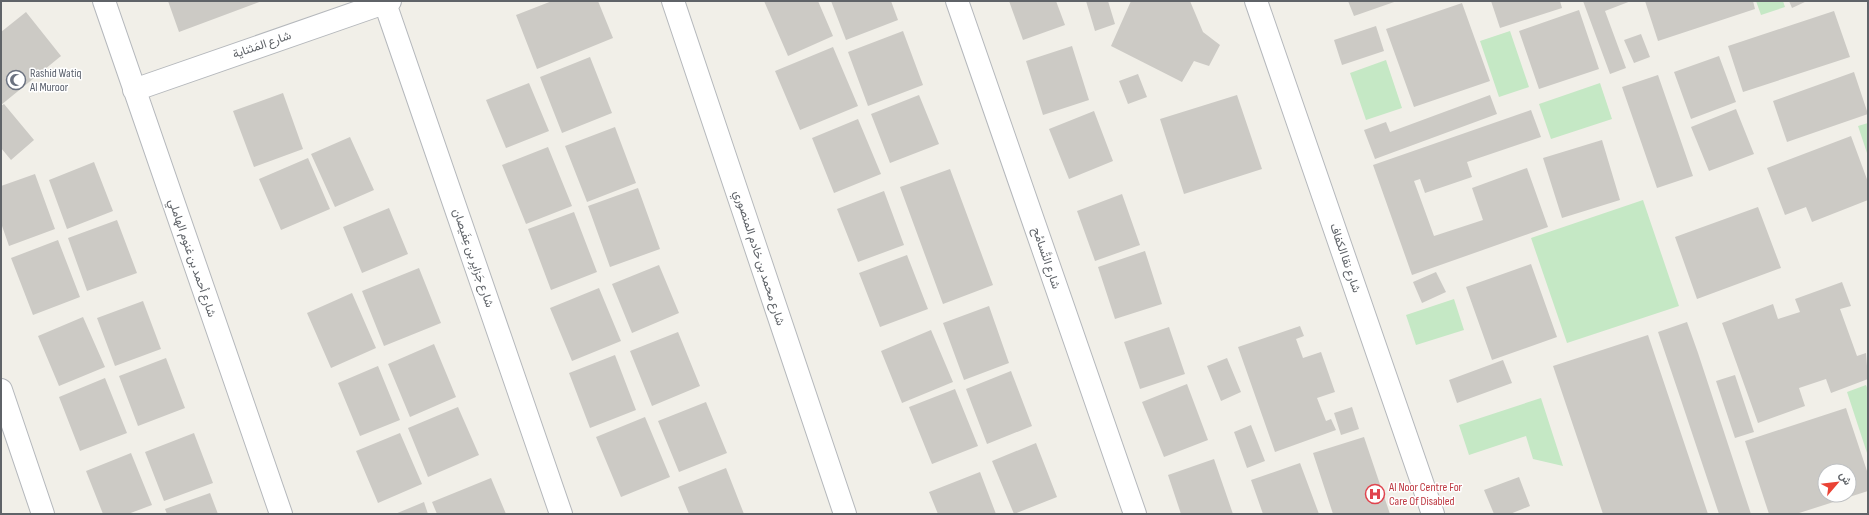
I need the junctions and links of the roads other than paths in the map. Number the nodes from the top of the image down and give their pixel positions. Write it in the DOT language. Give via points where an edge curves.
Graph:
graph roads {
  1 [pos="104,1"];
  2 [pos="673,1"];
  3 [pos="957,1"];
  4 [pos="1256,1"];
  5 [pos="387,2"];
  6 [pos="134,90"];
  7 [pos="1,390"];
  8 [pos="43,514"];
  9 [pos="281,514"];
  10 [pos="561,514"];
  11 [pos="845,514"];
  12 [pos="1135,514"];
  13 [pos="1433,514"];
  1 -- 6 [label="street, شارع أحمد بن غنوم الهاملي"];
  2 -- 11 [label="street, شارع محمد بن خادم المنصوري"];
  3 -- 12 [label="street, شارع التَّسامُح"];
  4 -- 13 [label="street, شارع نقا الكفاف"];
  5 -- 6 [label="street, شارع المَثناية"];
  5 -- 10 [label="street, شارع جَزايِر بن عِفَيصان"];
  6 -- 9 [label="street, شارع أحمد بن غنوم الهاملي"];
  7 -- 8 [label="street"];
}
